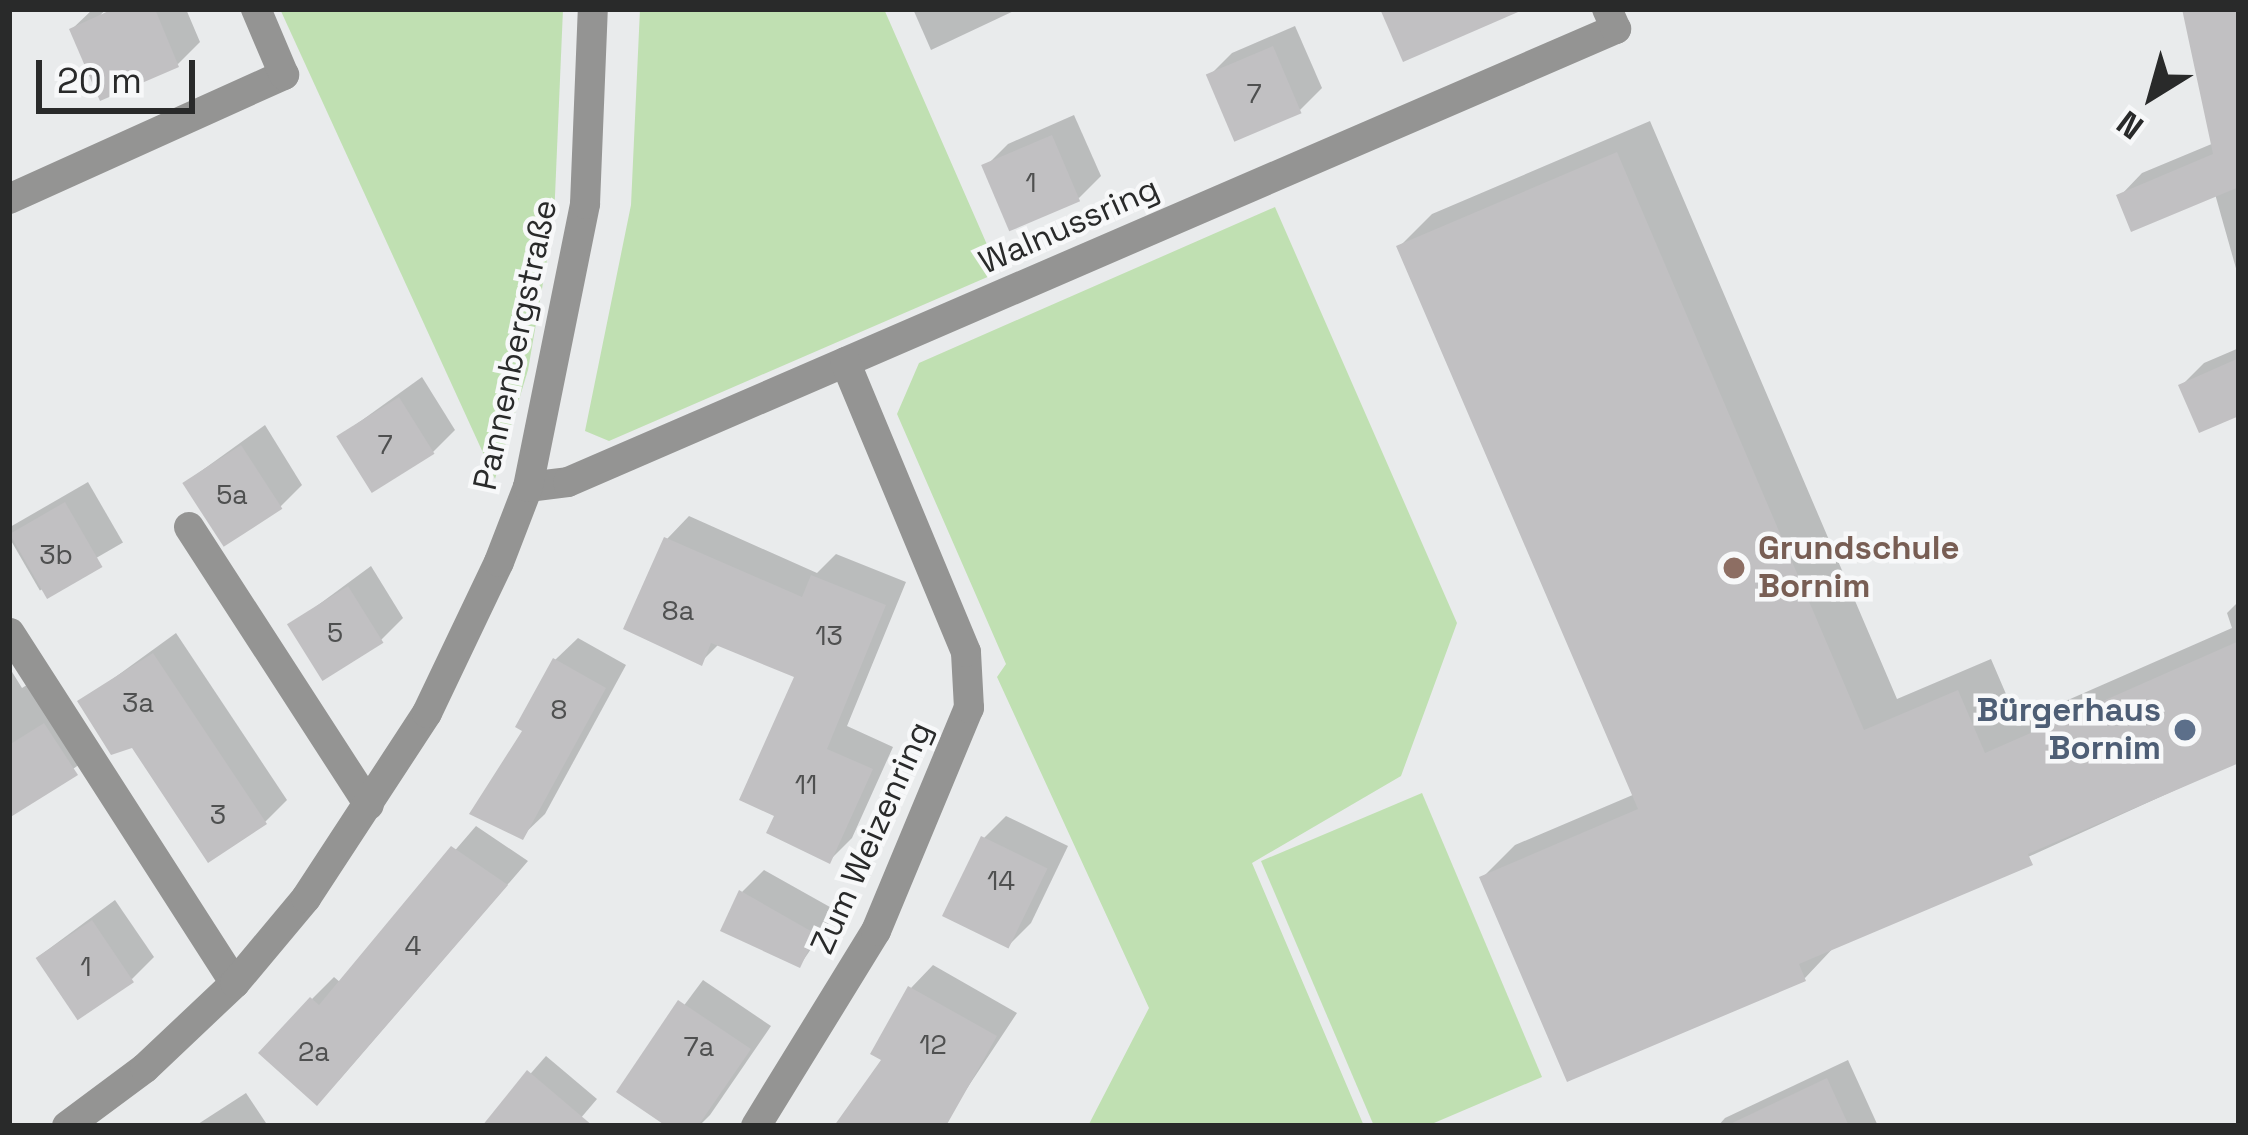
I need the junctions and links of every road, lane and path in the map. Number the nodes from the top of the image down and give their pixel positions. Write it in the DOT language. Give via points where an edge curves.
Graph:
graph roads {
  1 [pos="256,9"];
  2 [pos="592,9"];
  3 [pos="1607,9"];
  4 [pos="9,199"];
  5 [pos="845,362"];
  6 [pos="528,487"];
  7 [pos="189,527"];
  8 [pos="10,633"];
  9 [pos="369,805"];
  10 [pos="235,983"];
  11 [pos="67,1126"];
  12 [pos="756,1126"];
  1 -- 4 [label="street" via="284,75"];
  2 -- 6 [label="street, Pannenbergstraße" via="585,204"];
  3 -- 5 [label="street, Walnussring" via="1616,29"];
  5 -- 6 [label="street, Walnussring" via="568,482"];
  5 -- 12 [label="street, Zum Weizenring" via="966,652 969,708 876,931"];
  6 -- 9 [label="street, Pannenbergstraße" via="427,713"];
  7 -- 9 [label="street"];
  8 -- 10 [label="street"];
  9 -- 10 [label="street, Pannenbergstraße"];
  10 -- 11 [label="street, Pannenbergstraße" via="145,1068"];
}
